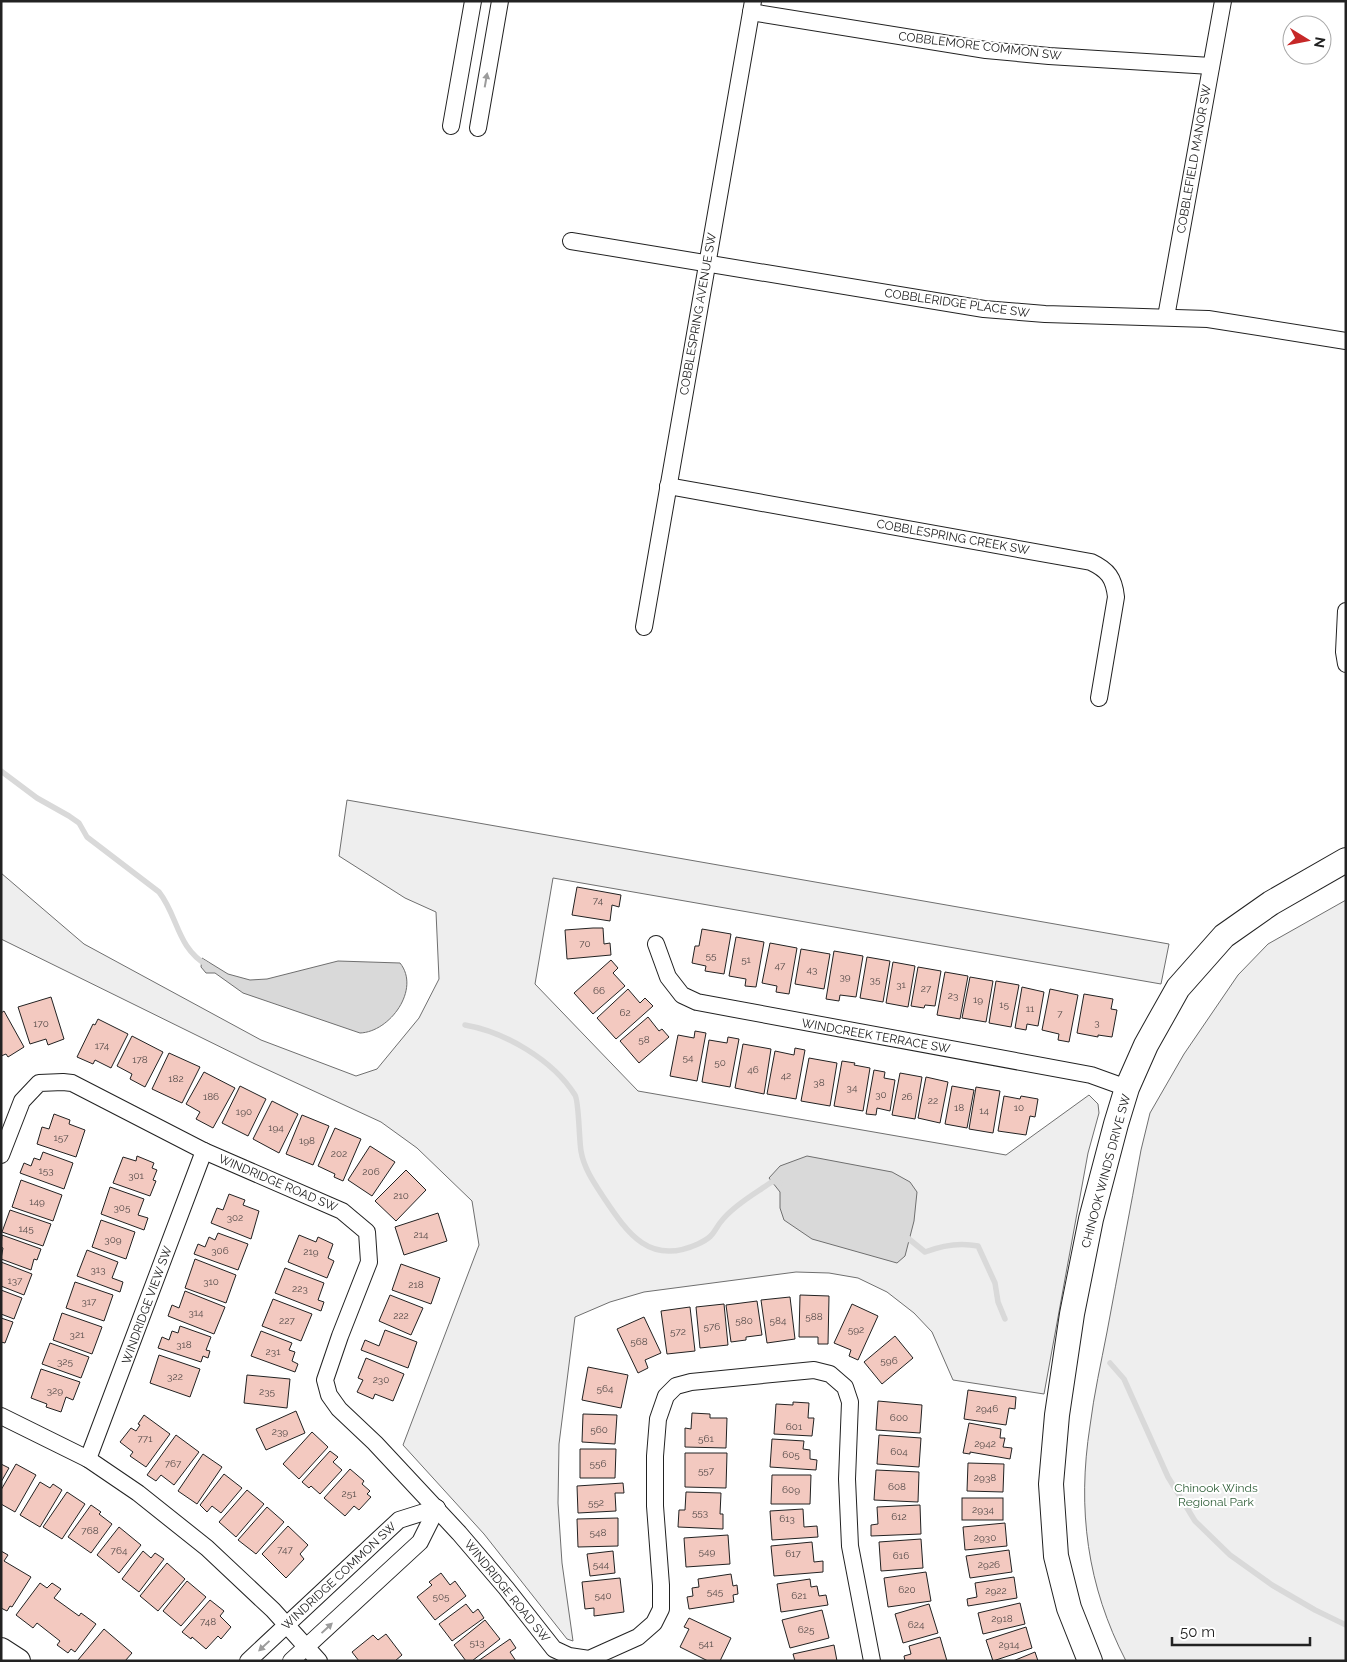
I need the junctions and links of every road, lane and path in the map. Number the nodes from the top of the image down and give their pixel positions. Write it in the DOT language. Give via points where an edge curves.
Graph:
graph roads {
  1 [pos="473,1"];
  2 [pos="500,1"];
  3 [pos="1223,1"];
  4 [pos="752,6"];
  5 [pos="1211,66"];
  6 [pos="452,126"];
  7 [pos="478,128"];
  8 [pos="571,241"];
  9 [pos="708,263"];
  10 [pos="1166,317"];
  11 [pos="1346,341"];
  12 [pos="668,486"];
  13 [pos="1346,611"];
  14 [pos="644,627"];
  15 [pos="1346,664"];
  16 [pos="1099,698"];
  17 [pos="1346,860"];
  18 [pos="656,944"];
  19 [pos="1127,1088"];
  20 [pos="204,1151"];
  21 [pos="1,1155"];
  22 [pos="1,1416"];
  23 [pos="88,1459"];
  24 [pos="437,1508"];
  25 [pos="287,1625"];
  26 [pos="307,1646"];
  27 [pos="1,1650"];
  28 [pos="18,1661"];
  29 [pos="248,1661"];
  30 [pos="292,1661"];
  31 [pos="319,1661"];
  32 [pos="872,1661"];
  33 [pos="1090,1661"];
  1 -- 6 [label="street"];
  7 -- 2 [label="street, one-way"];
  3 -- 5 [label="street, COBBLEFIELD MANOR SW"];
  4 -- 5 [label="street, COBBLEMORE COMMON SW" via="943,44 1005,52"];
  4 -- 9 [label="street, COBBLESPRING AVENUE SW"];
  5 -- 10 [label="street, COBBLEFIELD MANOR SW"];
  8 -- 9 [label="street, COBBLERIDGE PLACE SW"];
  9 -- 10 [label="street, COBBLERIDGE PLACE SW" via="984,309"];
  9 -- 12 [label="street, COBBLESPRING AVENUE SW"];
  10 -- 11 [label="street, COBBLERIDGE PLACE SW" via="1208,319"];
  12 -- 14 [label="street, COBBLESPRING AVENUE SW"];
  12 -- 16 [label="street, COBBLESPRING CREEK SW" via="1091,562 1103,567 1115,586 1116,597"];
  13 -- 15 [label="street"];
  17 -- 19 [label="street, CHINOOK WINDS DRIVE SW" via="1271,903 1224,936 1178,988 1146,1045"];
  18 -- 19 [label="street, WINDCREEK TERRACE SW" via="668,977 682,995 697,1002 1090,1075"];
  19 -- 33 [label="street, CHINOOK WINDS DRIVE SW" via="1091,1219 1072,1314 1050,1484 1056,1556 1068,1608"];
  20 -- 21 [label="street, WINDRIDGE ROAD SW" via="72,1083 62,1082 40,1084 22,1100"];
  20 -- 23 [label="street, WINDRIDGE VIEW SW"];
  20 -- 24 [label="street, WINDRIDGE ROAD SW" via="342,1210 367,1232 369,1262 325,1380 329,1395 339,1409"];
  22 -- 23 [label="street"];
  23 -- 25 [label="street" via="207,1548"];
  24 -- 25 [label="street, WINDRIDGE COMMON SW" via="399,1520"];
  26 -- 24 [label="street, one-way" via="420,1542"];
  24 -- 32 [label="street, WINDRIDGE ROAD SW" via="554,1649 569,1656 589,1659 638,1637 654,1623 661,1609 655,1456 658,1419 666,1396 676,1386 691,1382 814,1370 830,1374 845,1387 850,1402 846,1479 850,1546"];
  25 -- 26 [label="street"];
  25 -- 29 [label="street, WINDRIDGE COMMON SW, one-way"];
  26 -- 30 [label="street"];
  26 -- 31 [label="street"];
  27 -- 28 [label="street"];
}
